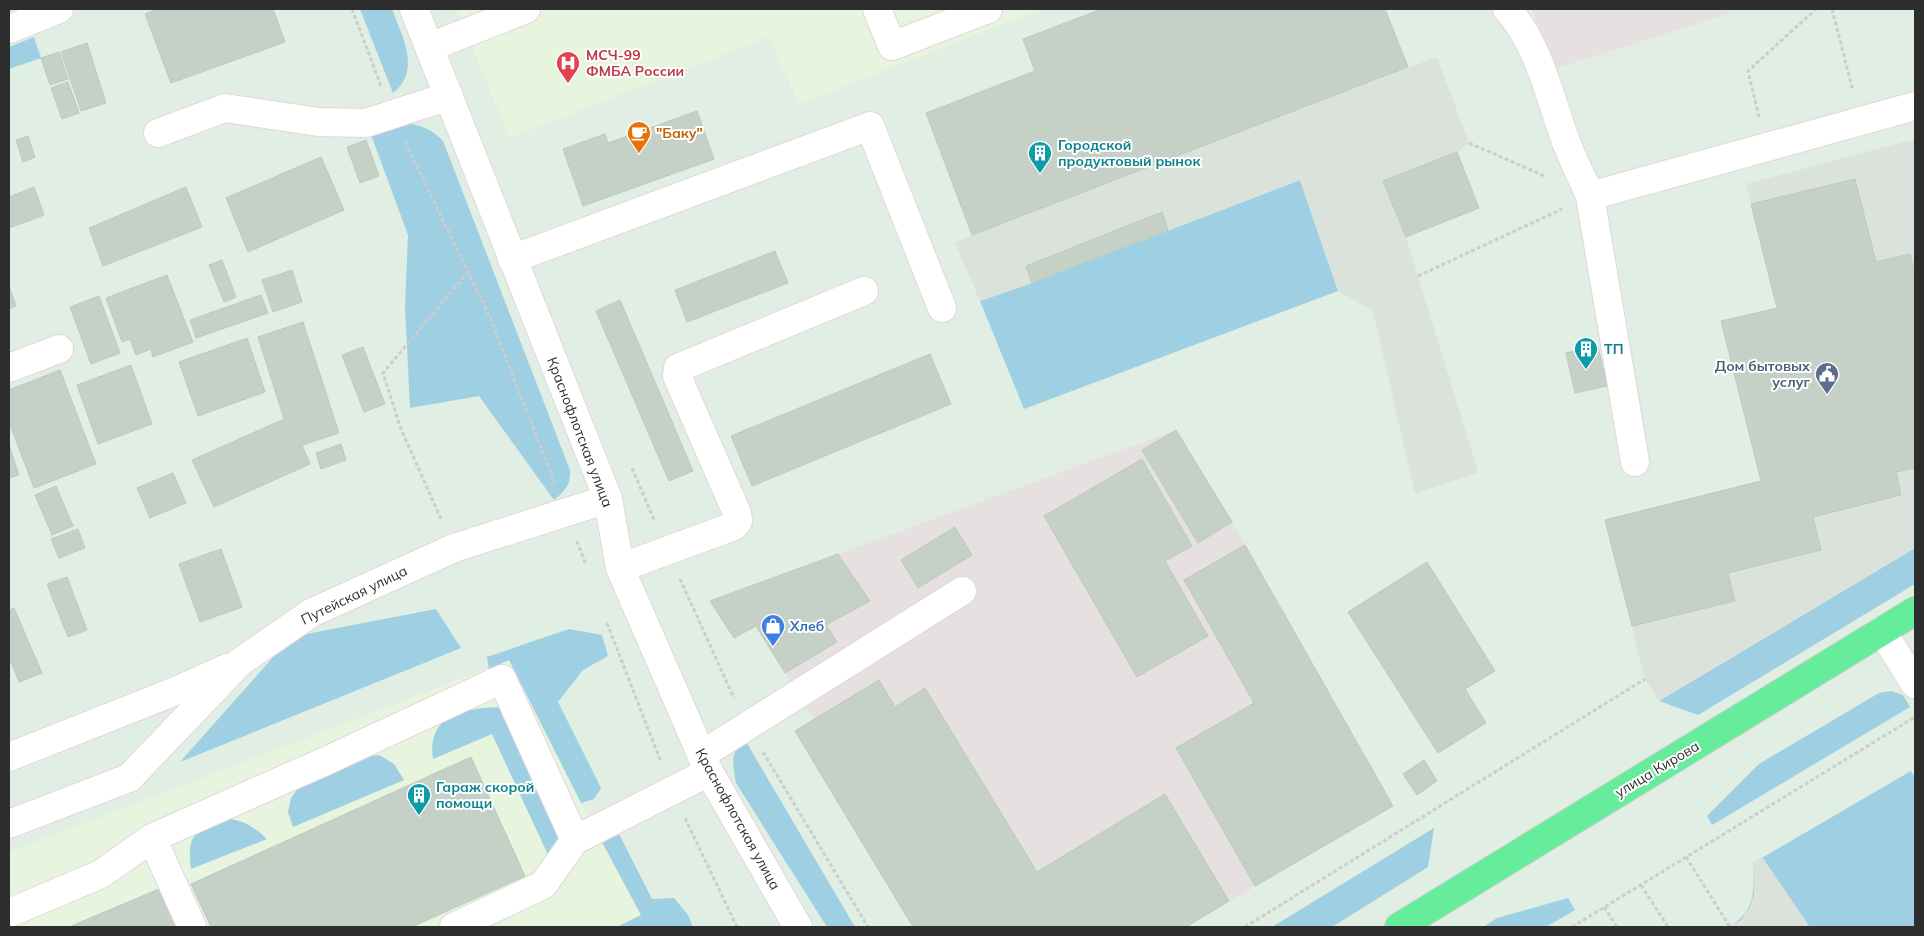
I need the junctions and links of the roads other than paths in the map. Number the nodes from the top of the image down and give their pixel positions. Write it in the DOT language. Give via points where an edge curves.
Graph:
graph roads {
  1 [pos="60,9"];
  2 [pos="414,9"];
  3 [pos="526,9"];
  4 [pos="877,9"];
  5 [pos="988,9"];
  6 [pos="1507,9"];
  7 [pos="9,29"];
  8 [pos="430,47"];
  9 [pos="449,96"];
  10 [pos="1915,106"];
  11 [pos="158,133"];
  12 [pos="1590,196"];
  13 [pos="512,259"];
  14 [pos="864,291"];
  15 [pos="942,308"];
  16 [pos="59,349"];
  17 [pos="9,368"];
  18 [pos="1635,462"];
  19 [pos="608,499"];
  20 [pos="620,568"];
  21 [pos="962,591"];
  22 [pos="1915,611"];
  23 [pos="1882,631"];
  24 [pos="240,662"];
  25 [pos="1915,684"];
  26 [pos="9,757"];
  27 [pos="705,763"];
  28 [pos="9,824"];
  29 [pos="152,838"];
  30 [pos="576,840"];
  31 [pos="9,913"];
  32 [pos="192,927"];
  33 [pos="454,927"];
  34 [pos="798,927"];
  35 [pos="1399,927"];
  1 -- 7 [label="street"];
  2 -- 8 [label="street, Краснофлотская улица"];
  3 -- 8 [label="street"];
  4 -- 5 [label="street" via="892,46"];
  6 -- 12 [label="street" via="1518,21 1542,70 1568,148"];
  8 -- 9 [label="street, Краснофлотская улица"];
  9 -- 11 [label="street" via="366,123 319,122 225,108"];
  9 -- 13 [label="street, Краснофлотская улица"];
  10 -- 12 [label="street"];
  12 -- 18 [label="street"];
  13 -- 15 [label="street" via="870,126"];
  13 -- 19 [label="street, Краснофлотская улица"];
  14 -- 20 [label="street" via="678,368 677,376 738,521 734,526"];
  16 -- 17 [label="street"];
  19 -- 20 [label="street, Краснофлотская улица"];
  19 -- 24 [label="street, Путейская улица" via="454,548 310,613"];
  20 -- 27 [label="street, Краснофлотская улица"];
  21 -- 27 [label="street" via="747,726"];
  22 -- 23 [label="main road, улица Кирова"];
  23 -- 25 [label="street"];
  23 -- 35 [label="main road, улица Кирова"];
  24 -- 26 [label="street"];
  24 -- 28 [label="street, Путейская улица" via="129,778"];
  27 -- 30 [label="street"];
  27 -- 34 [label="street, Краснофлотская улица"];
  29 -- 30 [label="street" via="502,680"];
  29 -- 31 [label="street" via="101,874"];
  29 -- 32 [label="street"];
  30 -- 33 [label="street" via="543,885"];
}
